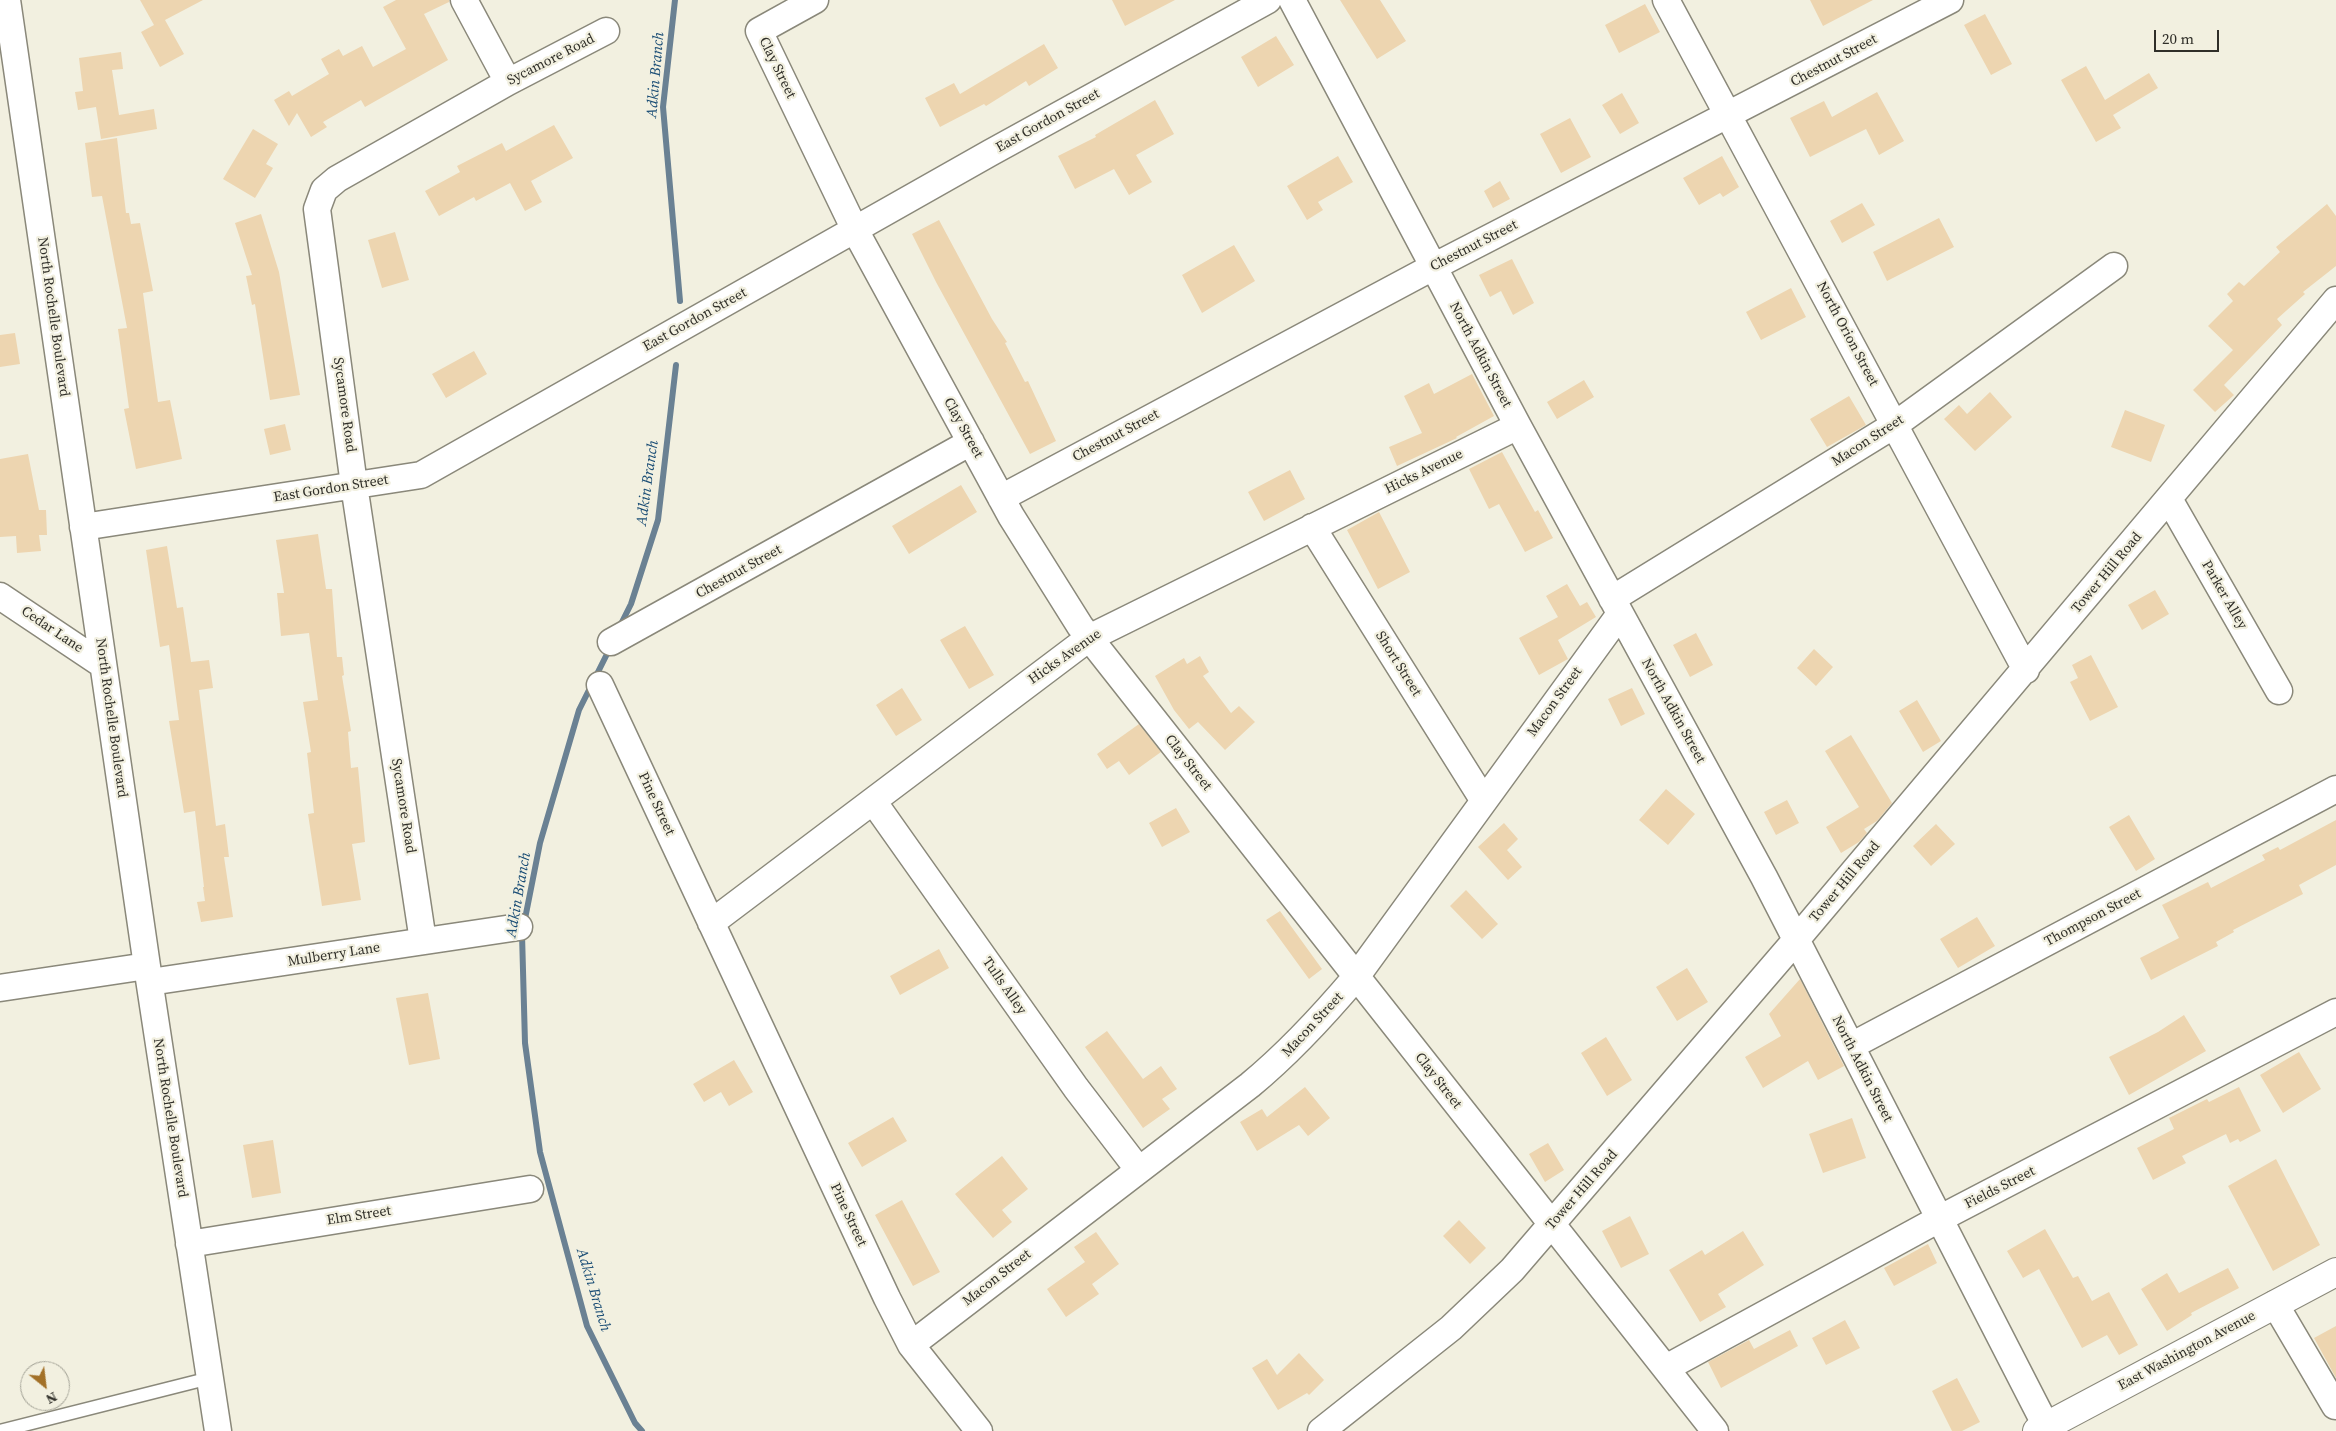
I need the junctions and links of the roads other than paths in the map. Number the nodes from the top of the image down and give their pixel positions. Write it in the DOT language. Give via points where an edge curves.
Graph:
graph roads {
  1 [pos="464,0"];
  2 [pos="815,0"];
  3 [pos="1268,0"];
  4 [pos="1292,0"];
  5 [pos="1666,0"];
  6 [pos="1950,0"];
  7 [pos="11,2"];
  8 [pos="606,31"];
  9 [pos="508,82"];
  10 [pos="1729,116"];
  11 [pos="855,230"];
  12 [pos="2114,266"];
  13 [pos="1433,267"];
  14 [pos="2336,300"];
  15 [pos="1896,424"];
  16 [pos="1518,426"];
  17 [pos="971,442"];
  18 [pos="354,485"];
  19 [pos="1001,498"];
  20 [pos="2169,499"];
  21 [pos="83,527"];
  22 [pos="1312,527"];
  23 [pos="0,596"];
  24 [pos="1616,607"];
  25 [pos="1089,638"];
  26 [pos="611,642"];
  27 [pos="103,665"];
  28 [pos="2026,670"];
  29 [pos="600,686"];
  30 [pos="2279,691"];
  31 [pos="2336,789"];
  32 [pos="873,801"];
  33 [pos="1484,801"];
  34 [pos="712,923"];
  35 [pos="519,927"];
  36 [pos="1796,940"];
  37 [pos="423,941"];
  38 [pos="148,974"];
  39 [pos="1356,978"];
  40 [pos="0,988"];
  41 [pos="2336,1012"];
  42 [pos="1851,1046"];
  43 [pos="1138,1169"];
  44 [pos="530,1189"];
  45 [pos="1939,1219"];
  46 [pos="1552,1225"];
  47 [pos="189,1244"];
  48 [pos="2336,1272"];
  49 [pos="2275,1304"];
  50 [pos="911,1345"];
  51 [pos="1666,1368"];
  52 [pos="210,1378"];
  53 [pos="2335,1406"];
  54 [pos="2053,1426"];
  55 [pos="0,1431"];
  56 [pos="218,1431"];
  57 [pos="979,1431"];
  58 [pos="1320,1431"];
  59 [pos="1715,1431"];
  1 -- 9 [label="street"];
  2 -- 11 [label="street, Clay Street" via="759,31"];
  3 -- 11 [label="street, East Gordon Street"];
  4 -- 13 [label="street, North Adkin Street"];
  5 -- 10 [label="street, North Orion Street"];
  6 -- 10 [label="street, Chestnut Street"];
  7 -- 21 [label="street, North Rochelle Boulevard"];
  8 -- 9 [label="street, Sycamore Road"];
  9 -- 18 [label="street, Sycamore Road" via="337,179 324,190 317,209"];
  10 -- 13 [label="street, Chestnut Street"];
  10 -- 15 [label="street, North Orion Street"];
  11 -- 17 [label="street, Clay Street"];
  11 -- 18 [label="street, East Gordon Street" via="421,475"];
  12 -- 15 [label="street, Macon Street"];
  13 -- 16 [label="street, North Adkin Street"];
  13 -- 19 [label="street, Chestnut Street"];
  14 -- 20 [label="street, Tower Hill Road"];
  15 -- 24 [label="street, Macon Street"];
  15 -- 28 [label="street, North Orion Street"];
  16 -- 22 [label="street, Hicks Avenue"];
  16 -- 24 [label="street, North Adkin Street"];
  17 -- 19 [label="street, Clay Street"];
  17 -- 26 [label="street, Chestnut Street"];
  18 -- 21 [label="street, East Gordon Street"];
  18 -- 37 [label="street, Sycamore Road"];
  19 -- 25 [label="street, Clay Street"];
  20 -- 28 [label="street, Tower Hill Road"];
  20 -- 30 [label="street, Parker Alley"];
  21 -- 27 [label="street, North Rochelle Boulevard"];
  22 -- 25 [label="street, Hicks Avenue"];
  22 -- 33 [label="street, Short Street"];
  23 -- 27 [label="street, Cedar Lane"];
  24 -- 33 [label="street, Macon Street"];
  24 -- 36 [label="street, North Adkin Street"];
  25 -- 32 [label="street, Hicks Avenue"];
  25 -- 39 [label="street, Clay Street"];
  27 -- 38 [label="street, North Rochelle Boulevard"];
  28 -- 36 [label="street, Tower Hill Road"];
  29 -- 34 [label="street, Pine Street"];
  31 -- 42 [label="street, Thompson Street"];
  32 -- 34 [label="street, Hicks Avenue"];
  32 -- 43 [label="street, Tulls Alley" via="1076,1088"];
  33 -- 39 [label="street, Macon Street"];
  34 -- 50 [label="street, Pine Street"];
  35 -- 37 [label="street, Mulberry Lane"];
  36 -- 42 [label="street, North Adkin Street"];
  36 -- 46 [label="street, Tower Hill Road"];
  37 -- 38 [label="street, Mulberry Lane"];
  38 -- 40 [label="street, Mulberry Lane"];
  38 -- 47 [label="street, North Rochelle Boulevard"];
  39 -- 43 [label="street, Macon Street" via="1285,1056"];
  39 -- 46 [label="street, Clay Street"];
  41 -- 45 [label="street, Fields Street"];
  42 -- 45 [label="street, North Adkin Street"];
  43 -- 50 [label="street, Macon Street"];
  44 -- 47 [label="street, Elm Street"];
  45 -- 51 [label="street, Fields Street"];
  45 -- 54 [label="street, North Adkin Street"];
  46 -- 51 [label="street, Clay Street"];
  46 -- 58 [label="street, Tower Hill Road" via="1512,1270 1451,1328"];
  47 -- 52 [label="street, North Rochelle Boulevard"];
  48 -- 49 [label="street, East Washington Avenue"];
  49 -- 53 [label="street"];
  49 -- 54 [label="street, East Washington Avenue"];
  50 -- 57 [label="street, Pine Street"];
  51 -- 59 [label="street, Clay Street"];
  52 -- 55 [label="lane"];
  52 -- 56 [label="street, North Rochelle Boulevard"];
}
